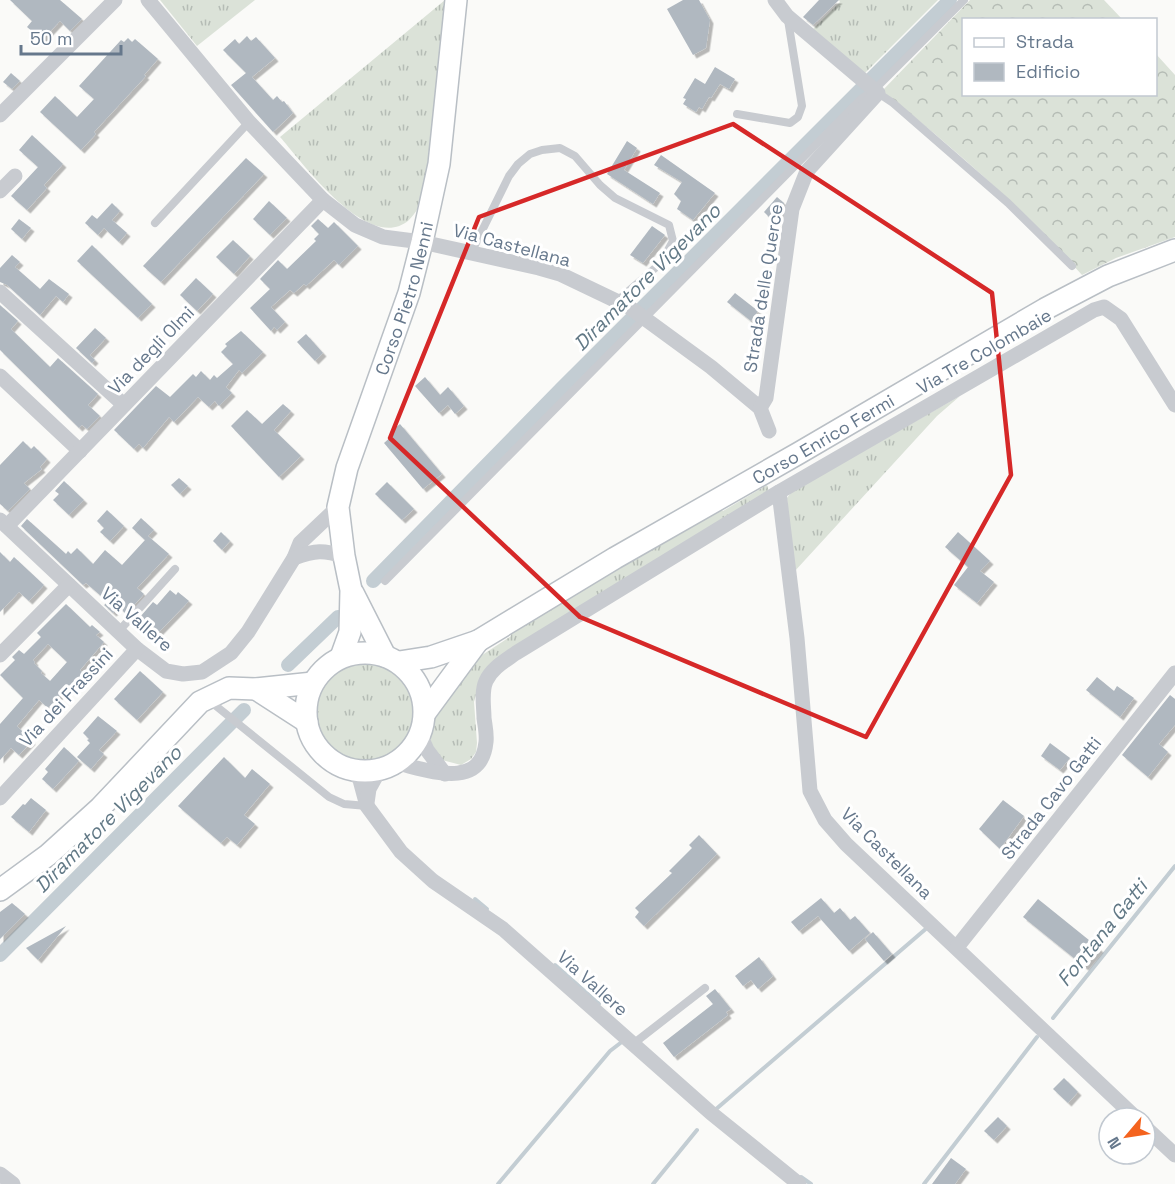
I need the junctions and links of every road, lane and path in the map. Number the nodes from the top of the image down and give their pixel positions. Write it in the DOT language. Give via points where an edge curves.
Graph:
graph roads {
  1 [pos="115,0"];
  2 [pos="148,0"];
  3 [pos="456,0"];
  4 [pos="775,0"];
  5 [pos="964,0"];
  6 [pos="787,16"];
  7 [pos="871,87"];
  8 [pos="737,114"];
  9 [pos="0,116"];
  10 [pos="249,122"];
  11 [pos="15,176"];
  12 [pos="0,191"];
  13 [pos="323,200"];
  14 [pos="155,223"];
  15 [pos="422,242"];
  16 [pos="1175,250"];
  17 [pos="471,253"];
  18 [pos="1072,267"];
  19 [pos="0,292"];
  20 [pos="623,304"];
  21 [pos="645,319"];
  22 [pos="0,376"];
  23 [pos="124,405"];
  24 [pos="1175,405"];
  25 [pos="760,408"];
  26 [pos="769,431"];
  27 [pos="80,451"];
  28 [pos="779,492"];
  29 [pos="338,507"];
  30 [pos="3,523"];
  31 [pos="344,556"];
  32 [pos="294,558"];
  33 [pos="175,569"];
  34 [pos="385,581"];
  35 [pos="69,585"];
  36 [pos="351,590"];
  37 [pos="118,632"];
  38 [pos="478,641"];
  39 [pos="137,649"];
  40 [pos="0,655"];
  41 [pos="341,657"];
  42 [pos="392,659"];
  43 [pos="1175,673"];
  44 [pos="313,683"];
  45 [pos="256,689"];
  46 [pos="216,706"];
  47 [pos="425,713"];
  48 [pos="307,722"];
  49 [pos="420,734"];
  50 [pos="389,766"];
  51 [pos="353,770"];
  52 [pos="445,774"];
  53 [pos="0,798"];
  54 [pos="367,806"];
  55 [pos="0,890"];
  56 [pos="957,947"];
  57 [pos="705,988"];
  58 [pos="633,1044"];
  59 [pos="1123,1106"];
  60 [pos="1157,1138"];
  61 [pos="1175,1155"];
  62 [pos="0,1174"];
  63 [pos="13,1184"];
  64 [pos="799,1184"];
  1 -- 9 [label="street"];
  2 -- 10 [label="street, Via Castellana"];
  3 -- 15 [label="main road, Corso Pietro Nenni" via="439,164"];
  4 -- 6 [label="street"];
  5 -- 7 [label="lane"];
  6 -- 7 [label="street"];
  6 -- 8 [label="lane" via="802,106 798,117 790,123"];
  7 -- 18 [label="lane" via="1000,196"];
  7 -- 21 [label="lane"];
  7 -- 25 [label="street, Strada delle Querce" via="807,171 792,209 766,398"];
  10 -- 13 [label="street, Via Castellana"];
  10 -- 14 [label="lane"];
  11 -- 12 [label="street"];
  13 -- 15 [label="street, Via Castellana" via="355,225 383,237"];
  13 -- 23 [label="street, Via degli Olmi"];
  15 -- 17 [label="street, Via Castellana"];
  15 -- 29 [label="main road, Corso Pietro Nenni" via="409,293 346,468"];
  16 -- 38 [label="main road, Corso Enrico Fermi" via="1108,276 1045,309"];
  17 -- 20 [label="street, Via Castellana" via="560,274"];
  17 -- 20 [label="lane" via="518,164 530,154 560,148 574,156 615,198 669,225 673,241 661,263"];
  19 -- 23 [label="street"];
  20 -- 21 [label="street, Via Castellana"];
  21 -- 25 [label="street, Via Castellana"];
  21 -- 34 [label="lane"];
  22 -- 27 [label="street"];
  23 -- 27 [label="street, Via degli Olmi"];
  24 -- 28 [label="street, Via Tre Colombaie" via="1121,319 1104,307"];
  25 -- 26 [label="street, Via Castellana"];
  27 -- 30 [label="street, Via degli Olmi"];
  28 -- 52 [label="street" via="492,670 484,684 486,742 480,761 469,770"];
  28 -- 56 [label="street, Via Castellana" via="810,790 825,820 846,844"];
  29 -- 31 [label="main road, Corso Pietro Nenni"];
  29 -- 32 [label="street, Via Vallere" via="300,543"];
  30 -- 35 [label="street, Via Vallere"];
  31 -- 32 [label="street" via="316,550"];
  31 -- 36 [label="main road, Corso Pietro Nenni"];
  32 -- 39 [label="street, Via Vallere" via="248,632 231,653 202,672 183,674 166,670"];
  33 -- 37 [label="lane"];
  35 -- 37 [label="street, Via Vallere"];
  35 -- 40 [label="street"];
  36 -- 41 [label="main road, Corso Pietro Nenni" via="350,633"];
  36 -- 42 [label="main road, Corso Pietro Nenni"];
  37 -- 39 [label="street, Via Vallere"];
  38 -- 42 [label="main road, Corso Enrico Fermi" via="431,657"];
  38 -- 47 [label="main road, Corso Enrico Fermi"];
  39 -- 53 [label="street, Via dei Frassini"];
  41 -- 42 [label="main road" via="363,652"];
  41 -- 44 [label="main road"];
  42 -- 47 [label="main road" via="410,672 418,684"];
  43 -- 56 [label="street, Strada Cavo Gatti"];
  44 -- 45 [label="main road"];
  44 -- 48 [label="main road" via="307,702"];
  45 -- 48 [label="main road"];
  45 -- 55 [label="main road" via="229,688 200,702 100,808 48,855"];
  46 -- 54 [label="lane" via="329,797 344,804"];
  47 -- 49 [label="main road"];
  48 -- 51 [label="main road" via="323,753 336,764"];
  49 -- 50 [label="main road" via="412,749"];
  49 -- 52 [label="street"];
  50 -- 51 [label="main road"];
  50 -- 52 [label="street"];
  50 -- 54 [label="street" via="369,789"];
  51 -- 54 [label="street, Via Vallere"];
  54 -- 58 [label="street, Via Vallere" via="401,852 425,874 503,929"];
  56 -- 59 [label="street, Via Castellana"];
  57 -- 58 [label="lane"];
  58 -- 64 [label="street, Via Vallere"];
  60 -- 61 [label="street"];
  62 -- 63 [label="street"];
}
